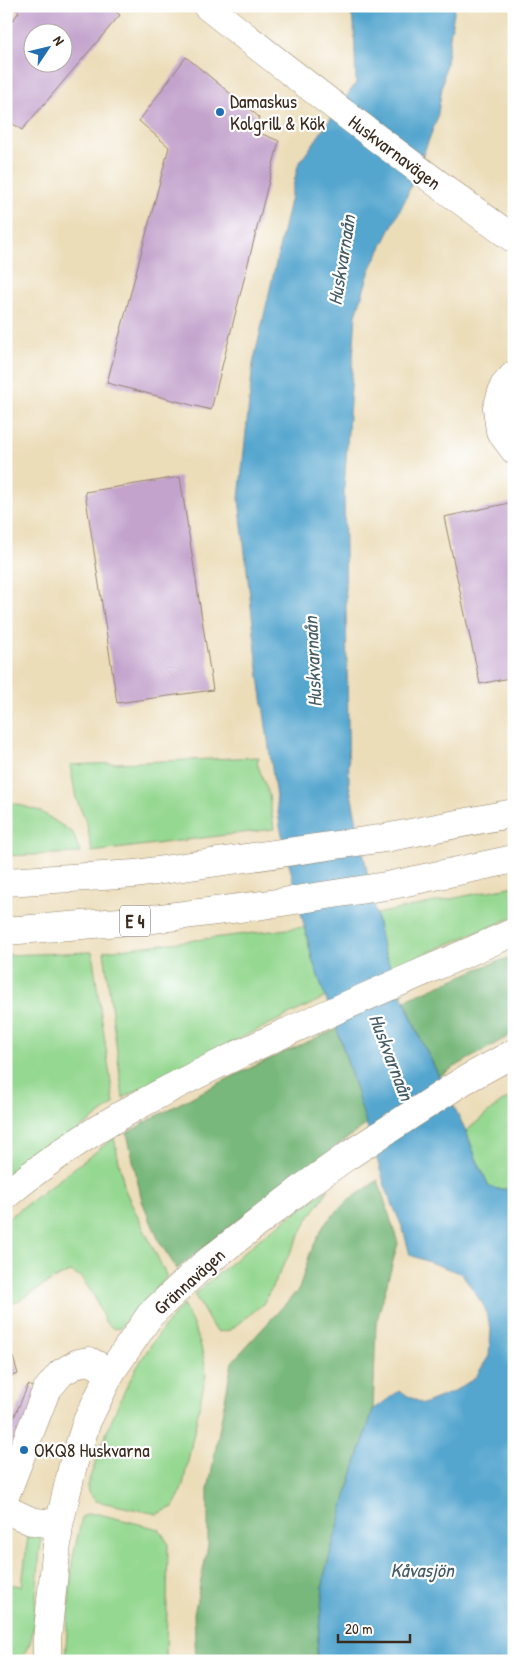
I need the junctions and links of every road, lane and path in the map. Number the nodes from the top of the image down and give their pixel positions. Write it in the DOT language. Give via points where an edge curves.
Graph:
graph roads {
  1 [pos="207,6"];
  2 [pos="514,239"];
  3 [pos="514,375"];
  4 [pos="514,450"];
  5 [pos="514,813"];
  6 [pos="514,859"];
  7 [pos="6,882"];
  8 [pos="6,931"];
  9 [pos="514,932"];
  10 [pos="514,1053"];
  11 [pos="6,1195"];
  12 [pos="111,1372"];
  13 [pos="6,1494"];
  14 [pos="6,1505"];
  15 [pos="59,1525"];
  16 [pos="42,1653"];
  1 -- 2 [label="main road, Huskvarnavägen" via="303,83"];
  3 -- 4 [label="main road" via="504,386 497,408 500,431"];
  5 -- 7 [label="main road" via="385,838 135,874"];
  6 -- 8 [label="main road, E 4" via="392,885 263,905 145,920"];
  9 -- 11 [label="main road" via="195,1074 107,1122"];
  10 -- 12 [label="main road, Grännavägen" via="463,1081 346,1157 270,1212 202,1266 150,1316"];
  12 -- 13 [label="main road" via="89,1361 61,1373 46,1391"];
  12 -- 15 [label="main road, Grännavägen" via="87,1421"];
  14 -- 15 [label="main road" via="9,1512 32,1521"];
  15 -- 16 [label="main road, Grännavägen"];
}
